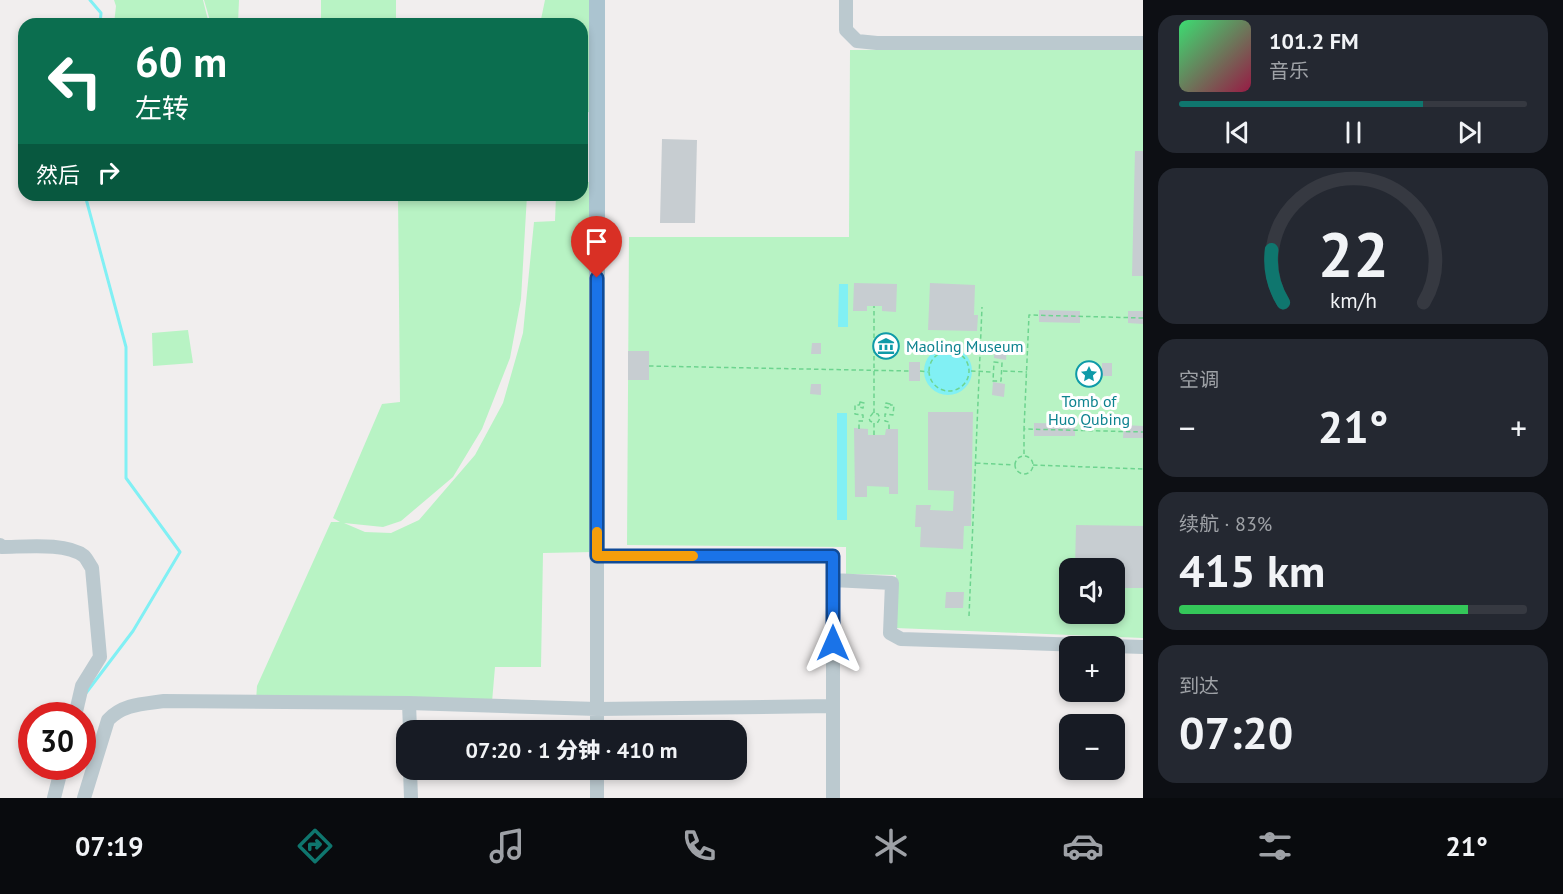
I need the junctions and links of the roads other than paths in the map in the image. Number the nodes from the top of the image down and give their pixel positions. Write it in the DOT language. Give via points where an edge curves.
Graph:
graph roads {
  1 [pos="597,0"];
  2 [pos="846,0"];
  3 [pos="1143,43"];
  4 [pos="0,545"];
  5 [pos="597,556"];
  6 [pos="833,580"];
  7 [pos="1143,647"];
  8 [pos="78,702"];
  9 [pos="409,703"];
  10 [pos="833,706"];
  11 [pos="597,709"];
  12 [pos="410,720"];
  13 [pos="597,720"];
  14 [pos="58,780"];
  15 [pos="410,780"];
  16 [pos="597,780"];
  17 [pos="54,798"];
  18 [pos="84,798"];
  19 [pos="411,798"];
  20 [pos="597,798"];
  21 [pos="833,798"];
  1 -- 5 [label="main road"];
  2 -- 3 [label="street" via="846,30 858,41"];
  4 -- 8 [label="street" via="55,546 85,557 92,568 100,657 82,687"];
  5 -- 6 [label="street" via="833,556"];
  5 -- 11 [label="street"];
  6 -- 7 [label="street" via="892,584 891,633 901,639"];
  6 -- 10 [label="street"];
  9 -- 11 [label="street"];
  9 -- 12 [label="street"];
  9 -- 18 [label="street" via="164,701 128,706 108,720"];
  10 -- 11 [label="street"];
  10 -- 21 [label="street"];
  11 -- 13 [label="street"];
  14 -- 17 [label="street"];
  15 -- 19 [label="street"];
  16 -- 20 [label="street"];
}
